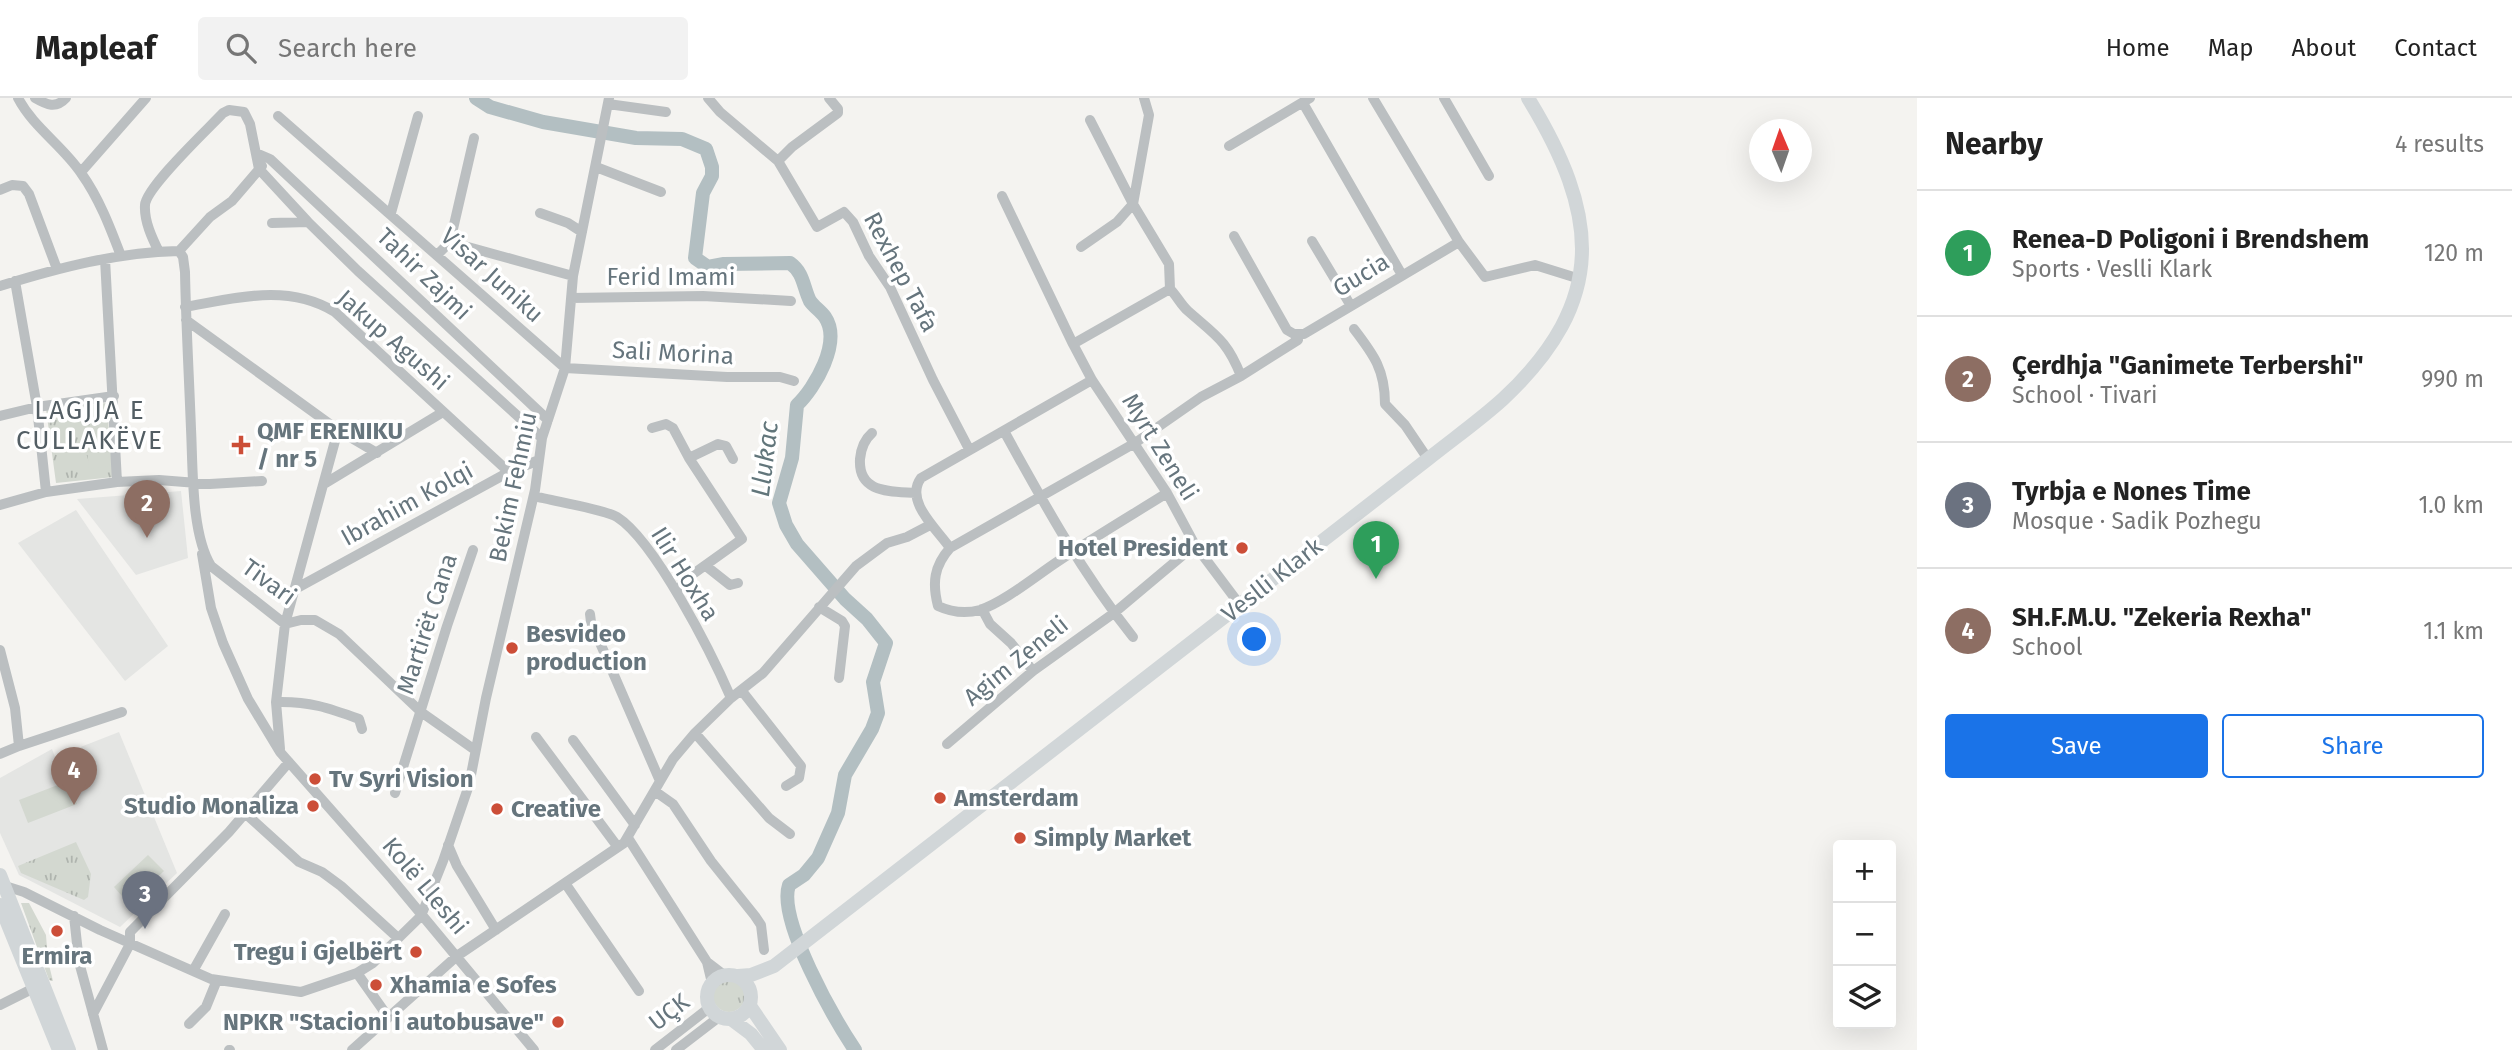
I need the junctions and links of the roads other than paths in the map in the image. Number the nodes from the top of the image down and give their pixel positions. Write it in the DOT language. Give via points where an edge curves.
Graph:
graph roads {
  1 [pos="18,98"];
  2 [pos="35,98"];
  3 [pos="66,98"];
  4 [pos="146,98"];
  5 [pos="225,98"];
  6 [pos="708,98"];
  7 [pos="829,98"];
  8 [pos="1144,98"];
  9 [pos="1373,98"];
  10 [pos="1444,98"];
  11 [pos="1528,98"];
  12 [pos="1307,100"];
  13 [pos="609,101"];
  14 [pos="229,110"];
  15 [pos="666,112"];
  16 [pos="278,116"];
  17 [pos="418,116"];
  18 [pos="1090,120"];
  19 [pos="474,138"];
  20 [pos="1229,146"];
  21 [pos="256,153"];
  22 [pos="270,159"];
  23 [pos="778,161"];
  24 [pos="596,167"];
  25 [pos="258,169"];
  26 [pos="81,172"];
  27 [pos="1489,176"];
  28 [pos="0,190"];
  29 [pos="661,192"];
  30 [pos="1002,196"];
  31 [pos="1133,204"];
  32 [pos="391,213"];
  33 [pos="540,214"];
  34 [pos="307,222"];
  35 [pos="272,223"];
  36 [pos="582,232"];
  37 [pos="1234,236"];
  38 [pos="1312,241"];
  39 [pos="1459,242"];
  40 [pos="450,243"];
  41 [pos="1081,247"];
  42 [pos="179,251"];
  43 [pos="159,252"];
  44 [pos="437,255"];
  45 [pos="121,256"];
  46 [pos="105,259"];
  47 [pos="57,269"];
  48 [pos="1402,275"];
  49 [pos="573,276"];
  50 [pos="1580,279"];
  51 [pos="15,281"];
  52 [pos="0,286"];
  53 [pos="1170,289"];
  54 [pos="571,298"];
  55 [pos="791,301"];
  56 [pos="1350,306"];
  57 [pos="185,307"];
  58 [pos="186,320"];
  59 [pos="1354,329"];
  60 [pos="1294,334"];
  61 [pos="1073,344"];
  62 [pos="565,369"];
  63 [pos="1241,376"];
  64 [pos="1093,380"];
  65 [pos="794,381"];
  66 [pos="114,397"];
  67 [pos="37,407"];
  68 [pos="443,412"];
  69 [pos="0,416"];
  70 [pos="548,420"];
  71 [pos="652,428"];
  72 [pos="338,430"];
  73 [pos="1004,431"];
  74 [pos="872,433"];
  75 [pos="542,438"];
  76 [pos="1135,443"];
  77 [pos="969,449"];
  78 [pos="377,453"];
  79 [pos="690,458"];
  80 [pos="733,459"];
  81 [pos="1428,459"];
  82 [pos="538,460"];
  83 [pos="509,472"];
  84 [pos="262,481"];
  85 [pos="117,482"];
  86 [pos="195,484"];
  87 [pos="324,484"];
  88 [pos="46,492"];
  89 [pos="915,493"];
  90 [pos="1167,493"];
  91 [pos="534,496"];
  92 [pos="1039,496"];
  93 [pos="0,505"];
  94 [pos="930,525"];
  95 [pos="200,543"];
  96 [pos="1195,545"];
  97 [pos="950,548"];
  98 [pos="474,550"];
  99 [pos="1073,551"];
  100 [pos="706,566"];
  101 [pos="738,583"];
  102 [pos="297,588"];
  103 [pos="676,591"];
  104 [pos="822,603"];
  105 [pos="1240,605"];
  106 [pos="982,609"];
  107 [pos="1114,613"];
  108 [pos="590,618"];
  109 [pos="285,624"];
  110 [pos="1133,637"];
  111 [pos="0,650"];
  112 [pos="1032,671"];
  113 [pos="839,678"];
  114 [pos="742,691"];
  115 [pos="731,698"];
  116 [pos="276,702"];
  117 [pos="122,712"];
  118 [pos="422,712"];
  119 [pos="362,729"];
  120 [pos="695,733"];
  121 [pos="536,737"];
  122 [pos="573,740"];
  123 [pos="947,744"];
  124 [pos="19,746"];
  125 [pos="475,750"];
  126 [pos="280,752"];
  127 [pos="0,754"];
  128 [pos="289,762"];
  129 [pos="786,786"];
  130 [pos="658,787"];
  131 [pos="395,793"];
  132 [pos="246,814"];
  133 [pos="635,825"];
  134 [pos="790,834"];
  135 [pos="628,838"];
  136 [pos="448,845"];
  137 [pos="617,846"];
  138 [pos="2,883"];
  139 [pos="565,883"];
  140 [pos="0,905"];
  141 [pos="225,914"];
  142 [pos="74,916"];
  143 [pos="421,916"];
  144 [pos="496,930"];
  145 [pos="398,938"];
  146 [pos="130,943"];
  147 [pos="764,950"];
  148 [pos="457,956"];
  149 [pos="774,966"];
  150 [pos="193,971"];
  151 [pos="357,973"];
  152 [pos="724,978"];
  153 [pos="217,980"];
  154 [pos="39,986"];
  155 [pos="639,991"];
  156 [pos="2,1000"];
  157 [pos="751,1001"];
  158 [pos="93,1014"];
  159 [pos="720,1015"];
  160 [pos="388,1017"];
  161 [pos="189,1024"];
  162 [pos="59,1050"];
  163 [pos="69,1050"];
  164 [pos="103,1050"];
  165 [pos="352,1050"];
  166 [pos="534,1050"];
  167 [pos="655,1050"];
  168 [pos="676,1050"];
  169 [pos="764,1050"];
  170 [pos="780,1050"];
  1 -- 26 [label="street"];
  2 -- 3 [label="street" via="55,106"];
  4 -- 26 [label="street"];
  5 -- 14 [label="street"];
  6 -- 23 [label="street, Rexhep Tafa"];
  7 -- 23 [label="street" via="838,113"];
  8 -- 31 [label="street" via="1149,115"];
  9 -- 39 [label="street"];
  10 -- 27 [label="street"];
  11 -- 50 [label="main road, Veslli Klark" via="1565,166 1575,197 1583,248"];
  12 -- 20 [label="street"];
  12 -- 48 [label="street"];
  13 -- 15 [label="street"];
  13 -- 24 [label="street, Bekim Fehmiu"];
  14 -- 21 [label="street" via="244,111"];
  14 -- 43 [label="street" via="148,193 145,212"];
  16 -- 32 [label="street, Visar Juniku"];
  17 -- 32 [label="street"];
  18 -- 31 [label="street"];
  19 -- 40 [label="street"];
  21 -- 22 [label="street, Tahir Zajmi"];
  21 -- 25 [label="street"];
  22 -- 25 [label="street"];
  22 -- 70 [label="street, Tahir Zajmi"];
  23 -- 77 [label="street, Rexhep Tafa" via="817,227 844,212 853,222"];
  24 -- 29 [label="street"];
  24 -- 36 [label="street, Bekim Fehmiu"];
  25 -- 34 [label="street, Tahir Zajmi"];
  25 -- 42 [label="street"];
  26 -- 45 [label="street" via="104,212"];
  28 -- 47 [label="street" via="23,186 29,194"];
  30 -- 61 [label="street, Myrt Zeneli"];
  31 -- 41 [label="street" via="1117,222"];
  31 -- 53 [label="street" via="1169,264"];
  32 -- 44 [label="street, Visar Juniku"];
  33 -- 36 [label="street"];
  34 -- 35 [label="street"];
  34 -- 75 [label="street, Tahir Zajmi"];
  36 -- 49 [label="street, Bekim Fehmiu"];
  37 -- 60 [label="street" via="1287,330"];
  38 -- 56 [label="street"];
  39 -- 48 [label="street, Gucia"];
  39 -- 50 [label="street" via="1485,277 1535,265"];
  40 -- 44 [label="street"];
  40 -- 49 [label="street"];
  42 -- 43 [label="street"];
  42 -- 57 [label="street, Tivari"];
  43 -- 45 [label="street"];
  44 -- 62 [label="street, Visar Juniku"];
  45 -- 46 [label="street"];
  46 -- 47 [label="street"];
  46 -- 66 [label="street"];
  47 -- 51 [label="street"];
  48 -- 56 [label="street, Gucia"];
  49 -- 54 [label="street, Bekim Fehmiu"];
  50 -- 81 [label="main road, Veslli Klark" via="1566,321 1530,371 1503,399"];
  51 -- 52 [label="street"];
  51 -- 67 [label="street"];
  53 -- 61 [label="street"];
  53 -- 63 [label="street" via="1233,354"];
  54 -- 55 [label="street, Ferid Imami"];
  54 -- 62 [label="street, Bekim Fehmiu"];
  56 -- 60 [label="street, Gucia" via="1304,334"];
  57 -- 58 [label="street, Tivari"];
  57 -- 68 [label="street, Jakup Agushi" via="259,294 318,302"];
  58 -- 72 [label="street"];
  58 -- 86 [label="street, Tivari"];
  59 -- 81 [label="street" via="1383,375 1385,404"];
  60 -- 63 [label="street" via="1298,340"];
  61 -- 64 [label="street, Myrt Zeneli"];
  62 -- 65 [label="street, Sali Morina" via="779,376"];
  62 -- 70 [label="street, Bekim Fehmiu"];
  63 -- 76 [label="street" via="1200,397"];
  64 -- 73 [label="street"];
  64 -- 76 [label="street, Myrt Zeneli"];
  66 -- 67 [label="street"];
  66 -- 85 [label="street"];
  67 -- 69 [label="street"];
  67 -- 88 [label="street"];
  68 -- 78 [label="street"];
  68 -- 83 [label="street, Jakup Agushi"];
  70 -- 75 [label="street, Bekim Fehmiu"];
  71 -- 79 [label="street" via="666,424 673,428"];
  72 -- 78 [label="street"];
  72 -- 87 [label="street"];
  73 -- 77 [label="street"];
  73 -- 92 [label="street"];
  74 -- 89 [label="street" via="860,454 866,481 875,488"];
  75 -- 82 [label="street, Bekim Fehmiu"];
  76 -- 90 [label="street, Myrt Zeneli"];
  76 -- 92 [label="street"];
  77 -- 89 [label="street" via="921,478"];
  78 -- 87 [label="street"];
  79 -- 80 [label="street" via="718,444 726,446"];
  79 -- 100 [label="street" via="742,536"];
  81 -- 105 [label="main road, Veslli Klark"];
  82 -- 83 [label="street, Ibrahim Kolqi"];
  82 -- 91 [label="street, Bekim Fehmiu"];
  83 -- 102 [label="street, Ibrahim Kolqi"];
  84 -- 86 [label="street"];
  85 -- 86 [label="street"];
  85 -- 88 [label="street"];
  86 -- 95 [label="street, Tivari"];
  87 -- 102 [label="street"];
  88 -- 93 [label="street"];
  89 -- 94 [label="street"];
  90 -- 96 [label="street, Myrt Zeneli"];
  90 -- 99 [label="street"];
  91 -- 103 [label="street, Ilir Hoxha" via="614,515 629,526"];
  91 -- 125 [label="street, Bekim Fehmiu"];
  92 -- 97 [label="street"];
  92 -- 99 [label="street"];
  94 -- 97 [label="street"];
  94 -- 104 [label="street" via="887,542 856,566"];
  95 -- 109 [label="street, Tivari" via="211,566"];
  95 -- 126 [label="street, Kolë Lleshi" via="211,608 223,643 248,699"];
  96 -- 105 [label="street, Myrt Zeneli"];
  96 -- 107 [label="street, Agim Zeneli"];
  97 -- 106 [label="street" via="936,568 933,589 938,606 949,611"];
  98 -- 118 [label="street, Martirët Cana"];
  99 -- 106 [label="street" via="1031,582"];
  99 -- 107 [label="street"];
  100 -- 101 [label="street" via="730,586"];
  100 -- 103 [label="street"];
  102 -- 109 [label="street"];
  103 -- 115 [label="street, Ilir Hoxha"];
  104 -- 113 [label="street" via="845,626"];
  104 -- 114 [label="street"];
  105 -- 149 [label="main road, Veslli Klark"];
  106 -- 112 [label="street"];
  107 -- 110 [label="street"];
  107 -- 112 [label="street, Agim Zeneli"];
  108 -- 130 [label="street"];
  109 -- 116 [label="street"];
  109 -- 118 [label="street, Tivari" via="315,620 339,634"];
  111 -- 124 [label="street"];
  112 -- 123 [label="street, Agim Zeneli"];
  114 -- 115 [label="street"];
  114 -- 129 [label="street" via="801,766 799,778"];
  115 -- 120 [label="street"];
  116 -- 119 [label="street" via="319,704 359,719"];
  116 -- 126 [label="street"];
  117 -- 124 [label="street"];
  118 -- 125 [label="street, Tivari"];
  118 -- 131 [label="street"];
  120 -- 130 [label="street"];
  120 -- 134 [label="street" via="769,818"];
  121 -- 137 [label="street"];
  122 -- 133 [label="street"];
  124 -- 127 [label="street"];
  125 -- 136 [label="street, Bekim Fehmiu"];
  126 -- 128 [label="street, Kolë Lleshi"];
  128 -- 132 [label="street"];
  128 -- 143 [label="street, Kolë Lleshi"];
  130 -- 133 [label="street"];
  130 -- 147 [label="street" via="761,925"];
  132 -- 145 [label="street" via="299,862 341,886"];
  132 -- 146 [label="street" via="130,932"];
  133 -- 135 [label="street"];
  135 -- 137 [label="street"];
  135 -- 152 [label="street" via="707,962"];
  136 -- 143 [label="street, Bekim Fehmiu"];
  136 -- 144 [label="street"];
  137 -- 139 [label="street"];
  138 -- 142 [label="street"];
  138 -- 154 [label="main road"];
  139 -- 144 [label="street"];
  139 -- 155 [label="street"];
  140 -- 154 [label="main road"];
  141 -- 150 [label="street"];
  142 -- 146 [label="street"];
  142 -- 158 [label="street" via="79,962"];
  143 -- 145 [label="street"];
  143 -- 148 [label="street, Kolë Lleshi"];
  144 -- 148 [label="street"];
  145 -- 151 [label="street"];
  146 -- 150 [label="street"];
  146 -- 158 [label="street"];
  148 -- 160 [label="street"];
  148 -- 166 [label="street, Kolë Lleshi"];
  149 -- 152 [label="main road, Veslli Klark"];
  149 -- 157 [label="main road, Veslli Klark"];
  150 -- 153 [label="street"];
  151 -- 153 [label="street" via="301,992"];
  151 -- 160 [label="street"];
  152 -- 157 [label="main road" via="748,985"];
  152 -- 159 [label="main road" via="707,995"];
  153 -- 161 [label="street" via="206,1007"];
  154 -- 156 [label="street"];
  154 -- 162 [label="main road"];
  154 -- 163 [label="main road"];
  157 -- 159 [label="main road" via="742,1015"];
  157 -- 170 [label="main road"];
  158 -- 164 [label="street"];
  159 -- 167 [label="street, UÇK"];
  159 -- 168 [label="street, UÇK"];
  159 -- 169 [label="main road" via="751,1034"];
  160 -- 165 [label="street"];
}
